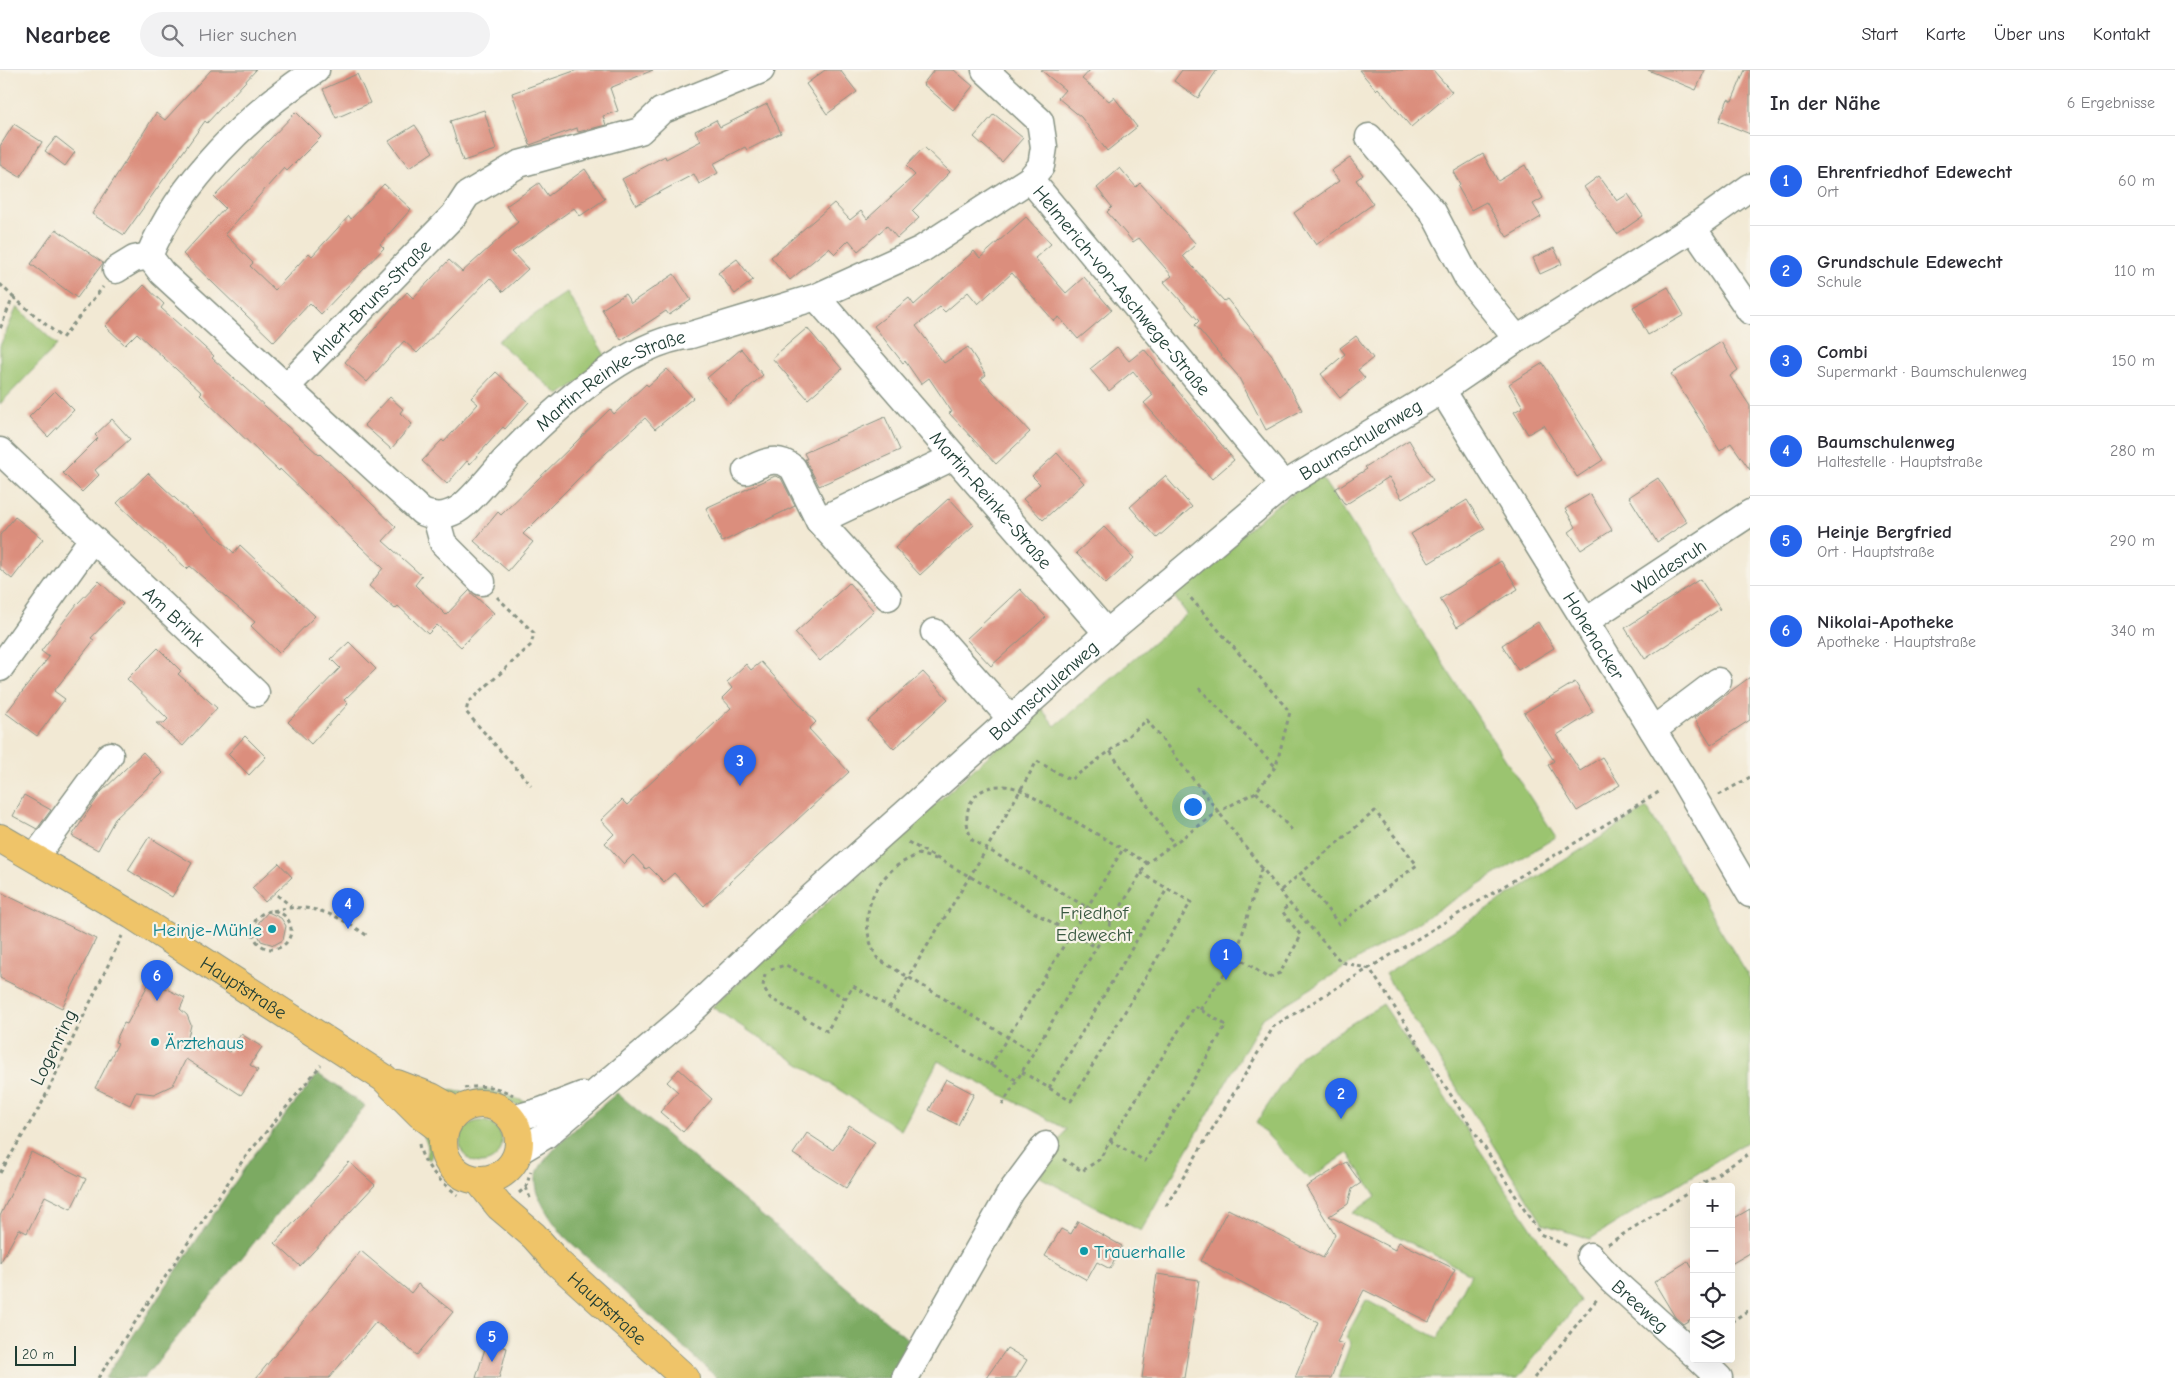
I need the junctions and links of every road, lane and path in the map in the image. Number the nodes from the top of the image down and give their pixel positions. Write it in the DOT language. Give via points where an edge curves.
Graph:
graph roads {
  1 [pos="316,70"];
  2 [pos="761,70"];
  3 [pos="985,70"];
  4 [pos="1369,137"];
  5 [pos="1030,180"];
  6 [pos="1750,187"];
  7 [pos="1692,228"];
  8 [pos="149,256"];
  9 [pos="116,270"];
  10 [pos="0,284"];
  11 [pos="13,297"];
  12 [pos="816,297"];
  13 [pos="1750,312"];
  14 [pos="0,329"];
  15 [pos="1517,339"];
  16 [pos="286,386"];
  17 [pos="1442,390"];
  18 [pos="0,451"];
  19 [pos="952,457"];
  20 [pos="746,471"];
  21 [pos="1284,485"];
  22 [pos="1750,514"];
  23 [pos="436,517"];
  24 [pos="819,521"];
  25 [pos="92,539"];
  26 [pos="1178,574"];
  27 [pos="482,582"];
  28 [pos="888,597"];
  29 [pos="1586,621"];
  30 [pos="934,632"];
  31 [pos="1107,633"];
  32 [pos="0,668"];
  33 [pos="1718,681"];
  34 [pos="1199,688"];
  35 [pos="256,693"];
  36 [pos="1011,719"];
  37 [pos="1653,730"];
  38 [pos="1110,751"];
  39 [pos="110,755"];
  40 [pos="1276,766"];
  41 [pos="1750,777"];
  42 [pos="1684,779"];
  43 [pos="531,785"];
  44 [pos="1021,790"];
  45 [pos="1256,792"];
  46 [pos="1699,806"];
  47 [pos="1218,812"];
  48 [pos="892,825"];
  49 [pos="1293,831"];
  50 [pos="0,838"];
  51 [pos="1174,844"];
  52 [pos="1123,849"];
  53 [pos="986,850"];
  54 [pos="35,857"];
  55 [pos="936,859"];
  56 [pos="1147,863"];
  57 [pos="1262,866"];
  58 [pos="1141,873"];
  59 [pos="1300,875"];
  60 [pos="969,876"];
  61 [pos="1748,887"];
  62 [pos="1167,889"];
  63 [pos="1281,890"];
  64 [pos="277,895"];
  65 [pos="1290,904"];
  66 [pos="291,906"];
  67 [pos="1087,908"];
  68 [pos="270,911"];
  69 [pos="1112,922"];
  70 [pos="125,929"];
  71 [pos="1071,933"];
  72 [pos="369,937"];
  73 [pos="1096,947"];
  74 [pos="1236,956"];
  75 [pos="1370,969"];
  76 [pos="907,977"];
  77 [pos="845,998"];
  78 [pos="889,1008"];
  79 [pos="1200,1010"];
  80 [pos="1008,1036"];
  81 [pos="336,1047"];
  82 [pos="1033,1052"];
  83 [pos="990,1066"];
  84 [pos="1022,1072"];
  85 [pos="1016,1080"];
  86 [pos="604,1086"];
  87 [pos="1049,1088"];
  88 [pos="1002,1105"];
  89 [pos="516,1109"];
  90 [pos="454,1111"];
  91 [pos="1110,1141"];
  92 [pos="1046,1145"];
  93 [pos="1750,1153"];
  94 [pos="513,1160"];
  95 [pos="0,1173"];
  96 [pos="479,1180"];
  97 [pos="1703,1183"];
  98 [pos="1690,1192"];
  99 [pos="1166,1206"];
  100 [pos="534,1236"];
  101 [pos="1590,1256"];
  102 [pos="1612,1280"];
  103 [pos="1750,1309"];
  104 [pos="1735,1319"];
  105 [pos="1690,1350"];
  106 [pos="1703,1363"];
  107 [pos="98,1378"];
  108 [pos="685,1378"];
  109 [pos="905,1378"];
  110 [pos="1534,1378"];
  111 [pos="1719,1378"];
  1 -- 8 [label="street" via="286,90 203,166 158,233"];
  2 -- 16 [label="street, Ahlert-Bruns-Straße" via="661,111 640,131 519,164 467,195 454,215"];
  3 -- 5 [label="street, Helmerich-von-Aschwege-Straße" via="1040,121 1044,147 1041,166"];
  4 -- 15 [label="street" via="1433,212 1467,277"];
  5 -- 12 [label="street, Martin-Reinke-Straße" via="922,249"];
  5 -- 21 [label="street, Helmerich-von-Aschwege-Straße"];
  6 -- 7 [label="street, Baumschulenweg"];
  7 -- 13 [label="street"];
  7 -- 15 [label="street, Baumschulenweg"];
  8 -- 9 [label="street" via="134,259"];
  8 -- 16 [label="street" via="162,273"];
  9 -- 11 [label="path" via="62,338"];
  10 -- 11 [label="path"];
  11 -- 14 [label="path"];
  12 -- 19 [label="street, Martin-Reinke-Straße"];
  12 -- 23 [label="street, Martin-Reinke-Straße" via="679,336 642,350 586,385 518,447 458,509"];
  15 -- 17 [label="street, Baumschulenweg"];
  16 -- 23 [label="street" via="422,512"];
  17 -- 21 [label="street, Baumschulenweg"];
  17 -- 29 [label="street, Hohenacker"];
  18 -- 25 [label="street, Am Brink"];
  19 -- 24 [label="street"];
  19 -- 31 [label="street, Martin-Reinke-Straße"];
  20 -- 24 [label="street" via="774,459 786,462 793,468"];
  21 -- 26 [label="street, Baumschulenweg"];
  22 -- 29 [label="street, Waldesruh"];
  23 -- 27 [label="street" via="443,543"];
  24 -- 28 [label="street"];
  25 -- 32 [label="street"];
  25 -- 35 [label="street, Am Brink"];
  26 -- 31 [label="street, Baumschulenweg"];
  26 -- 40 [label="path" via="1188,596 1290,712"];
  27 -- 43 [label="path" via="534,633 532,645 468,703 466,712"];
  29 -- 37 [label="street, Hohenacker"];
  30 -- 36 [label="street"];
  31 -- 36 [label="street, Baumschulenweg"];
  33 -- 37 [label="street"];
  34 -- 40 [label="path"];
  36 -- 48 [label="street, Baumschulenweg"];
  37 -- 42 [label="street, Hohenacker"];
  38 -- 44 [label="path" via="1070,780 1037,761"];
  38 -- 47 [label="path" via="1148,720"];
  38 -- 51 [label="path"];
  39 -- 54 [label="street"];
  40 -- 45 [label="path"];
  41 -- 46 [label="path"];
  42 -- 46 [label="street, Hohenacker"];
  42 -- 75 [label="path"];
  44 -- 52 [label="path"];
  44 -- 53 [label="path"];
  44 -- 53 [label="path" via="993,784 977,794 965,812 966,827 972,840"];
  45 -- 47 [label="path"];
  45 -- 49 [label="path"];
  46 -- 61 [label="street, Hohenacker"];
  47 -- 51 [label="path"];
  47 -- 57 [label="path"];
  48 -- 55 [label="path" via="893,833"];
  48 -- 86 [label="street, Baumschulenweg" via="684,1018"];
  50 -- 54 [label="main road, Hauptstraße"];
  51 -- 56 [label="path"];
  52 -- 56 [label="path"];
  52 -- 67 [label="path"];
  53 -- 60 [label="path"];
  53 -- 67 [label="path"];
  54 -- 81 [label="main road, Hauptstraße" via="164,935"];
  55 -- 60 [label="path"];
  55 -- 76 [label="path" via="918,854 898,865 884,878 870,902 866,919 870,947 878,959"];
  56 -- 58 [label="path"];
  57 -- 63 [label="path"];
  57 -- 74 [label="path"];
  58 -- 62 [label="path"];
  58 -- 69 [label="path"];
  59 -- 59 [label="path" via="1376,811 1417,865 1339,924"];
  59 -- 63 [label="path"];
  60 -- 71 [label="path"];
  60 -- 76 [label="path"];
  62 -- 87 [label="path"];
  62 -- 87 [label="path" via="1192,902 1071,1101"];
  63 -- 65 [label="path"];
  64 -- 66 [label="path"];
  65 -- 74 [label="path" via="1282,910 1300,936 1280,973 1268,978"];
  65 -- 75 [label="path" via="1342,962"];
  66 -- 68 [label="path"];
  66 -- 72 [label="path" via="324,911"];
  67 -- 69 [label="path"];
  67 -- 71 [label="path"];
  68 -- 68 [label="path" via="259,916 252,932 262,947 274,949 286,943 290,925 282,914"];
  69 -- 73 [label="path"];
  70 -- 95 [label="path, Logenring" via="42,1103"];
  71 -- 73 [label="path"];
  71 -- 80 [label="path"];
  73 -- 82 [label="path"];
  74 -- 79 [label="path"];
  75 -- 99 [label="path" via="1274,1026"];
  75 -- 101 [label="path" via="1540,1234"];
  76 -- 78 [label="path"];
  76 -- 80 [label="path"];
  77 -- 77 [label="path" via="828,1031 770,998 763,986 765,973 786,965"];
  77 -- 78 [label="path" via="853,986"];
  78 -- 83 [label="path"];
  79 -- 91 [label="path" via="1194,1006"];
  79 -- 91 [label="path" via="1226,1025 1145,1161"];
  80 -- 82 [label="path"];
  80 -- 83 [label="path"];
  81 -- 90 [label="main road, Hauptstraße" via="384,1078"];
  81 -- 107 [label="path" via="243,1160"];
  82 -- 84 [label="path"];
  83 -- 85 [label="path"];
  84 -- 85 [label="path"];
  84 -- 87 [label="path"];
  85 -- 88 [label="path"];
  86 -- 89 [label="street, Baumschulenweg" via="541,1111"];
  86 -- 94 [label="street, Baumschulenweg"];
  89 -- 90 [label="main road" via="503,1110 480,1104"];
  89 -- 90 [label="path" via="499,1087 480,1086"];
  89 -- 94 [label="main road" via="520,1140"];
  90 -- 96 [label="main road" via="444,1149 451,1166 459,1174"];
  91 -- 92 [label="path" via="1100,1159 1082,1171"];
  92 -- 109 [label="street" via="1011,1192"];
  93 -- 97 [label="path"];
  94 -- 96 [label="main road" via="499,1176"];
  94 -- 100 [label="main road, Hauptstraße"];
  96 -- 100 [label="main road, Hauptstraße" via="499,1206"];
  98 -- 101 [label="path"];
  100 -- 108 [label="main road, Hauptstraße" via="599,1301"];
  101 -- 102 [label="street, Breeweg"];
  102 -- 105 [label="street, Breeweg"];
  102 -- 110 [label="path"];
  103 -- 104 [label="path"];
  106 -- 111 [label="street"];
}
